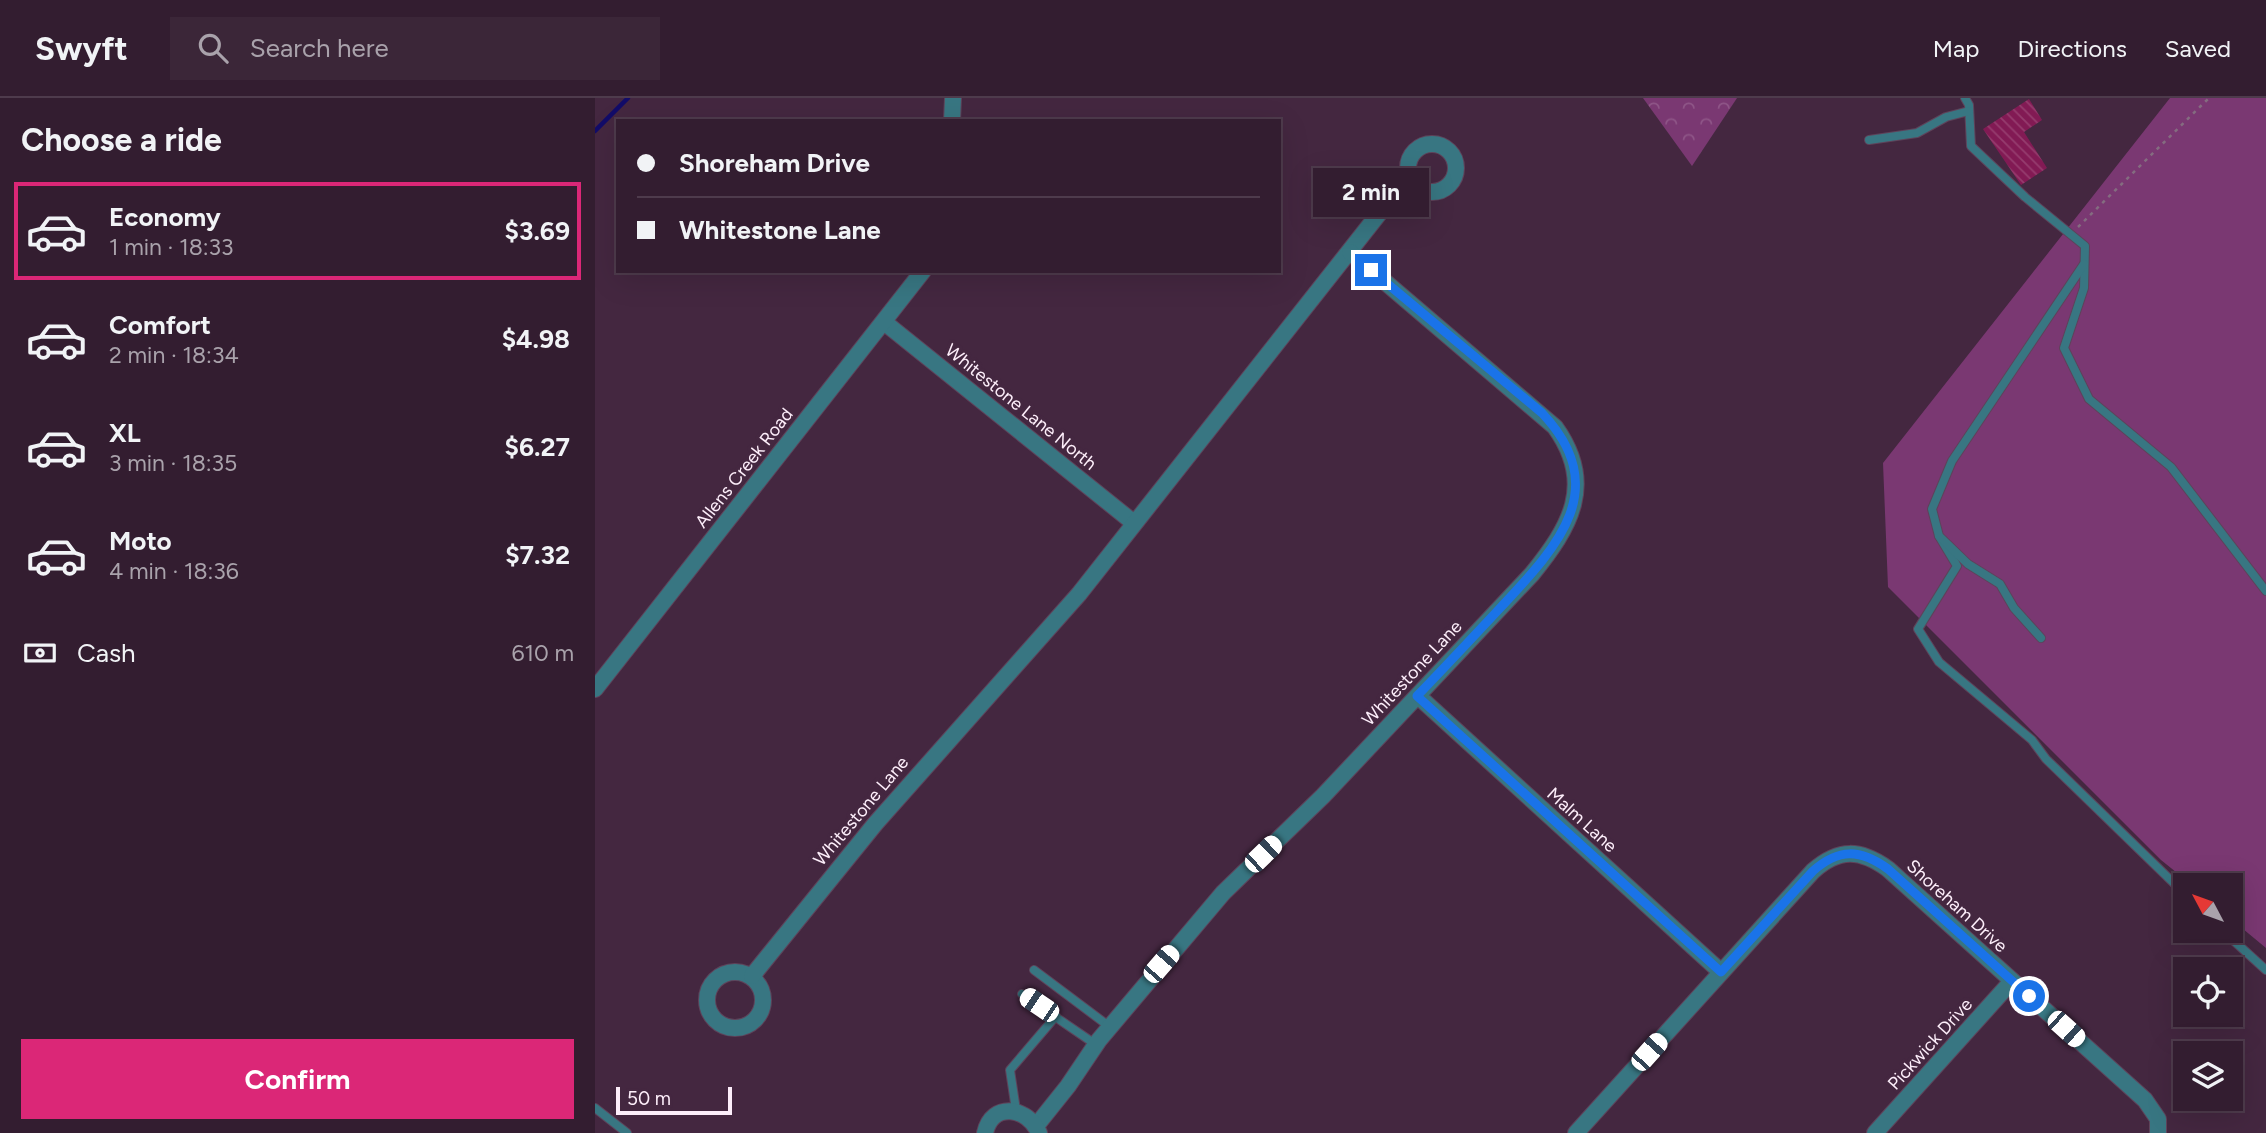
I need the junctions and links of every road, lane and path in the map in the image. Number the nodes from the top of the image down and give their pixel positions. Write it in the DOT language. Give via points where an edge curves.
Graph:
graph roads {
  1 [pos="953,98"];
  2 [pos="1965,98"];
  3 [pos="2209,98"];
  4 [pos="1969,111"];
  5 [pos="952,119"];
  6 [pos="1869,141"];
  7 [pos="1411,181"];
  8 [pos="2071,234"];
  9 [pos="1350,252"];
  10 [pos="2084,264"];
  11 [pos="921,273"];
  12 [pos="884,322"];
  13 [pos="1134,523"];
  14 [pos="1939,536"];
  15 [pos="2266,591"];
  16 [pos="2041,638"];
  17 [pos="595,689"];
  18 [pos="1417,696"];
  19 [pos="2173,882"];
  20 [pos="2236,943"];
  21 [pos="1034,970"];
  22 [pos="2266,970"];
  23 [pos="1721,972"];
  24 [pos="752,976"];
  25 [pos="2012,981"];
  26 [pos="1022,994"];
  27 [pos="1056,1016"];
  28 [pos="1110,1027"];
  29 [pos="1095,1044"];
  30 [pos="595,1108"];
  31 [pos="1016,1110"];
  32 [pos="1037,1129"];
  33 [pos="2159,1131"];
  34 [pos="627,1133"];
  35 [pos="985,1133"];
  36 [pos="1576,1133"];
  37 [pos="1875,1133"];
  1 -- 5 [label="street"];
  2 -- 4 [label="lane"];
  3 -- 8 [label="path"];
  4 -- 6 [label="lane" via="1917,132"];
  4 -- 8 [label="lane" via="1971,146"];
  7 -- 9 [label="street, Whitestone Lane" via="1396,192"];
  8 -- 10 [label="lane" via="2085,246"];
  9 -- 13 [label="street, Whitestone Lane"];
  9 -- 18 [label="street, Whitestone Lane" via="1542,413 1564,439 1575,471 1575,502 1556,544"];
  10 -- 14 [label="lane" via="1952,460 1932,509"];
  10 -- 15 [label="lane" via="2084,288 2064,348 2089,400 2171,467"];
  11 -- 12 [label="street, Allens Creek Road"];
  12 -- 13 [label="street, Whitestone Lane North"];
  12 -- 17 [label="street, Allens Creek Road"];
  13 -- 24 [label="street, Whitestone Lane" via="1079,594 875,824"];
  14 -- 16 [label="lane" via="1968,564 2000,584"];
  14 -- 19 [label="lane" via="1957,566 1918,629 1939,662 2032,740"];
  18 -- 23 [label="street, Malm Lane"];
  18 -- 28 [label="street, Whitestone Lane" via="1223,893"];
  20 -- 22 [label="lane"];
  21 -- 28 [label="lane"];
  23 -- 25 [label="street, Shoreham Drive" via="1826,859 1853,852 1888,869"];
  23 -- 36 [label="street, Shoreham Drive"];
  25 -- 33 [label="street, Shoreham Drive" via="2145,1100 2158,1119"];
  25 -- 37 [label="street, Pickwick Drive"];
  26 -- 27 [label="lane"];
  27 -- 29 [label="lane"];
  27 -- 31 [label="lane" via="1010,1070"];
  28 -- 29 [label="street, Whitestone Lane"];
  29 -- 32 [label="street, Whitestone Lane"];
  30 -- 34 [label="lane"];
  31 -- 32 [label="street, Whitestone Lane"];
  31 -- 35 [label="street" via="998,1114"];
}
